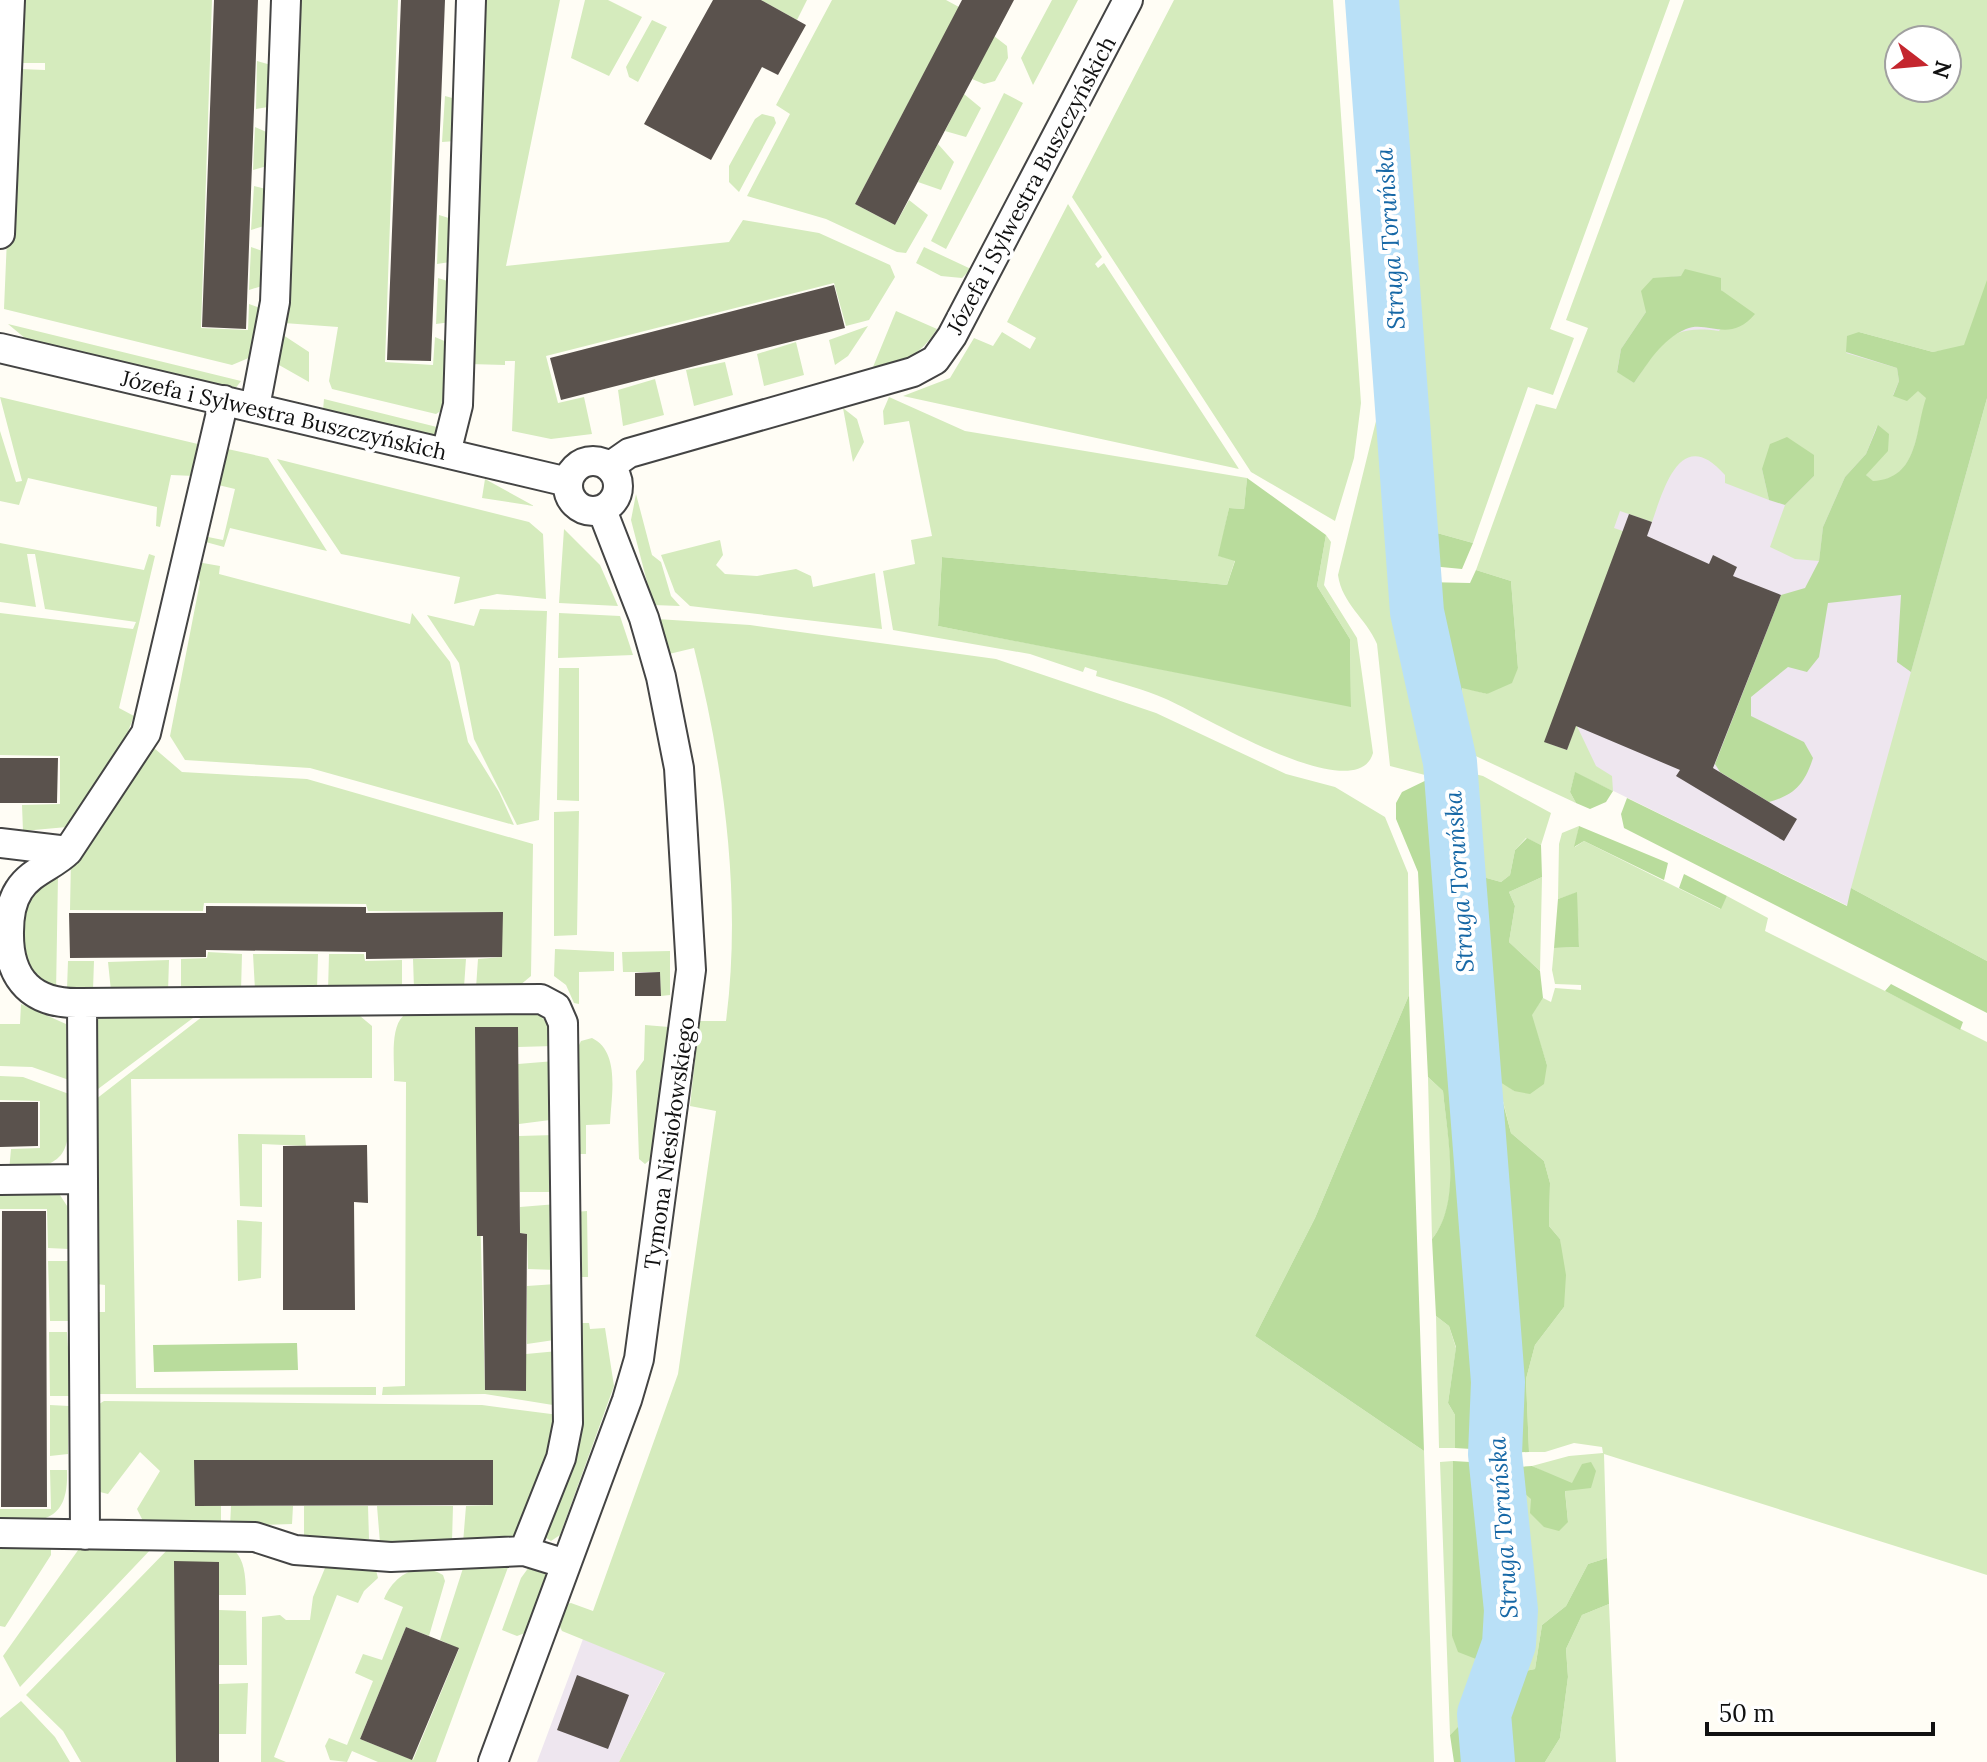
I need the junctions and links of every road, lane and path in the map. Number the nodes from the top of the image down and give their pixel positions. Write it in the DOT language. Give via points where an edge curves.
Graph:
graph roads {
  1 [pos="10,0"];
  2 [pos="286,0"];
  3 [pos="471,0"];
  4 [pos="1128,0"];
  5 [pos="0,234"];
  6 [pos="0,348"];
  7 [pos="224,400"];
  8 [pos="255,407"];
  9 [pos="446,453"];
  10 [pos="609,467"];
  11 [pos="568,482"];
  12 [pos="602,510"];
  13 [pos="0,843"];
  14 [pos="68,851"];
  15 [pos="82,1003"];
  16 [pos="80,1179"];
  17 [pos="0,1180"];
  18 [pos="0,1533"];
  19 [pos="85,1535"];
  20 [pos="524,1551"];
  21 [pos="566,1564"];
  22 [pos="493,1762"];
  1 -- 5 [label="street"];
  2 -- 8 [label="street" via="275,302"];
  3 -- 9 [label="street" via="458,405"];
  4 -- 10 [label="street, Józefa i Sylwestra Buszczyńskich" via="935,360 875,385 629,453"];
  6 -- 7 [label="street, Józefa i Sylwestra Buszczyńskich"];
  7 -- 8 [label="street, Józefa i Sylwestra Buszczyńskich"];
  7 -- 14 [label="street" via="146,733"];
  8 -- 9 [label="street, Józefa i Sylwestra Buszczyńskich"];
  9 -- 11 [label="street, Józefa i Sylwestra Buszczyńskich"];
  10 -- 11 [label="street" via="584,462"];
  10 -- 12 [label="street" via="618,489"];
  11 -- 12 [label="street" via="576,505"];
  12 -- 21 [label="street, Tymona Niesiołowskiego" via="644,618 679,768 691,970 639,1359"];
  13 -- 14 [label="street"];
  14 -- 15 [label="street" via="18,890 11,908 9,953 17,976 32,990 63,1004"];
  15 -- 16 [label="street"];
  15 -- 20 [label="street" via="541,999 556,1007 563,1023 568,1423 561,1458"];
  16 -- 17 [label="street"];
  16 -- 19 [label="street"];
  18 -- 19 [label="street"];
  19 -- 20 [label="street" via="255,1537 313,1553 391,1557"];
  20 -- 21 [label="street"];
  21 -- 22 [label="street, Tymona Niesiołowskiego"];
}
